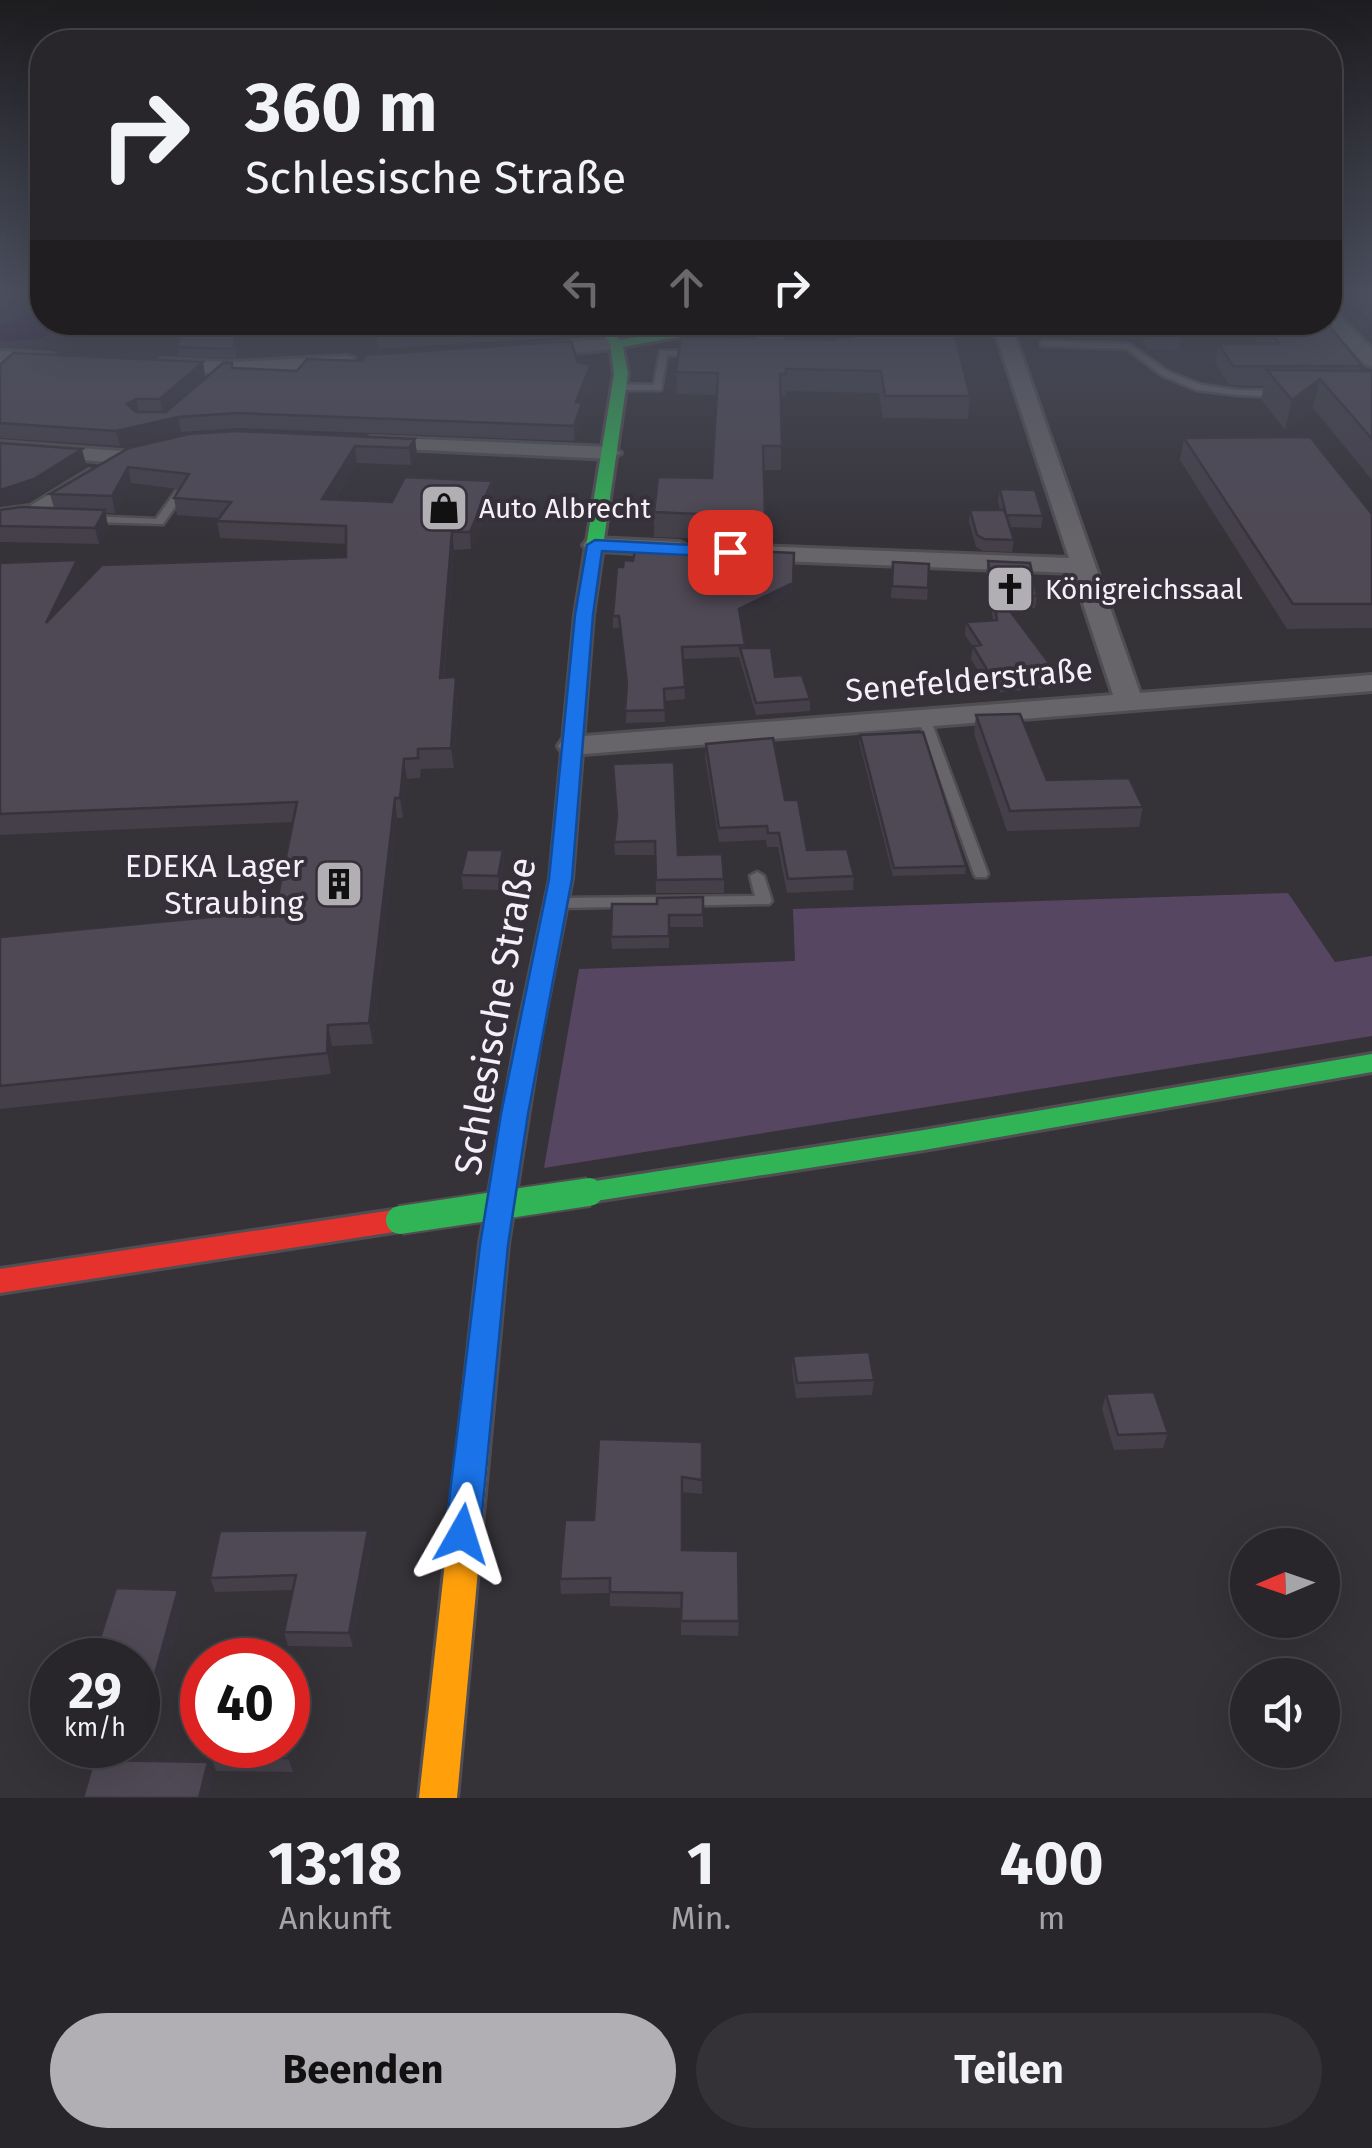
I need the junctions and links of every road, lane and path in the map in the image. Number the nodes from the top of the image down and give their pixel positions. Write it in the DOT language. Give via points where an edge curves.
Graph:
graph roads {
  1 [pos="620,375"];
  2 [pos="660,375"];
  3 [pos="1020,375"];
  4 [pos="1166,375"];
  5 [pos="618,387"];
  6 [pos="1292,394"];
  7 [pos="356,442"];
  8 [pos="0,448"];
  9 [pos="610,452"];
  10 [pos="180,493"];
  11 [pos="0,517"];
  12 [pos="82,518"];
  13 [pos="595,545"];
  14 [pos="1084,566"];
  15 [pos="1372,684"];
  16 [pos="1129,702"];
  17 [pos="924,718"];
  18 [pos="572,746"];
  19 [pos="981,874"];
  20 [pos="757,876"];
  21 [pos="557,903"];
  22 [pos="1372,1062"];
  23 [pos="0,1281"];
  24 [pos="438,1798"];
  1 -- 5 [label="main road, Schlesische Straße"];
  2 -- 5 [label="lane" via="658,388"];
  3 -- 14 [label="street"];
  4 -- 6 [label="lane" via="1212,392"];
  5 -- 9 [label="main road, Schlesische Straße"];
  7 -- 9 [label="street"];
  8 -- 11 [label="street" via="132,454 34,516"];
  9 -- 13 [label="main road, Schlesische Straße"];
  10 -- 12 [label="lane" via="159,522"];
  13 -- 14 [label="street"];
  13 -- 18 [label="main road, Schlesische Straße"];
  14 -- 16 [label="street"];
  15 -- 16 [label="street, Senefelderstraße"];
  16 -- 17 [label="street, Senefelderstraße"];
  17 -- 18 [label="street, Senefelderstraße"];
  17 -- 19 [label="lane"];
  18 -- 21 [label="main road, Schlesische Straße"];
  20 -- 21 [label="lane" via="764,901"];
  21 -- 24 [label="main road, Schlesische Straße" via="494,1245"];
  22 -- 23 [label="main road, bridge" via="924,1140"];
}
